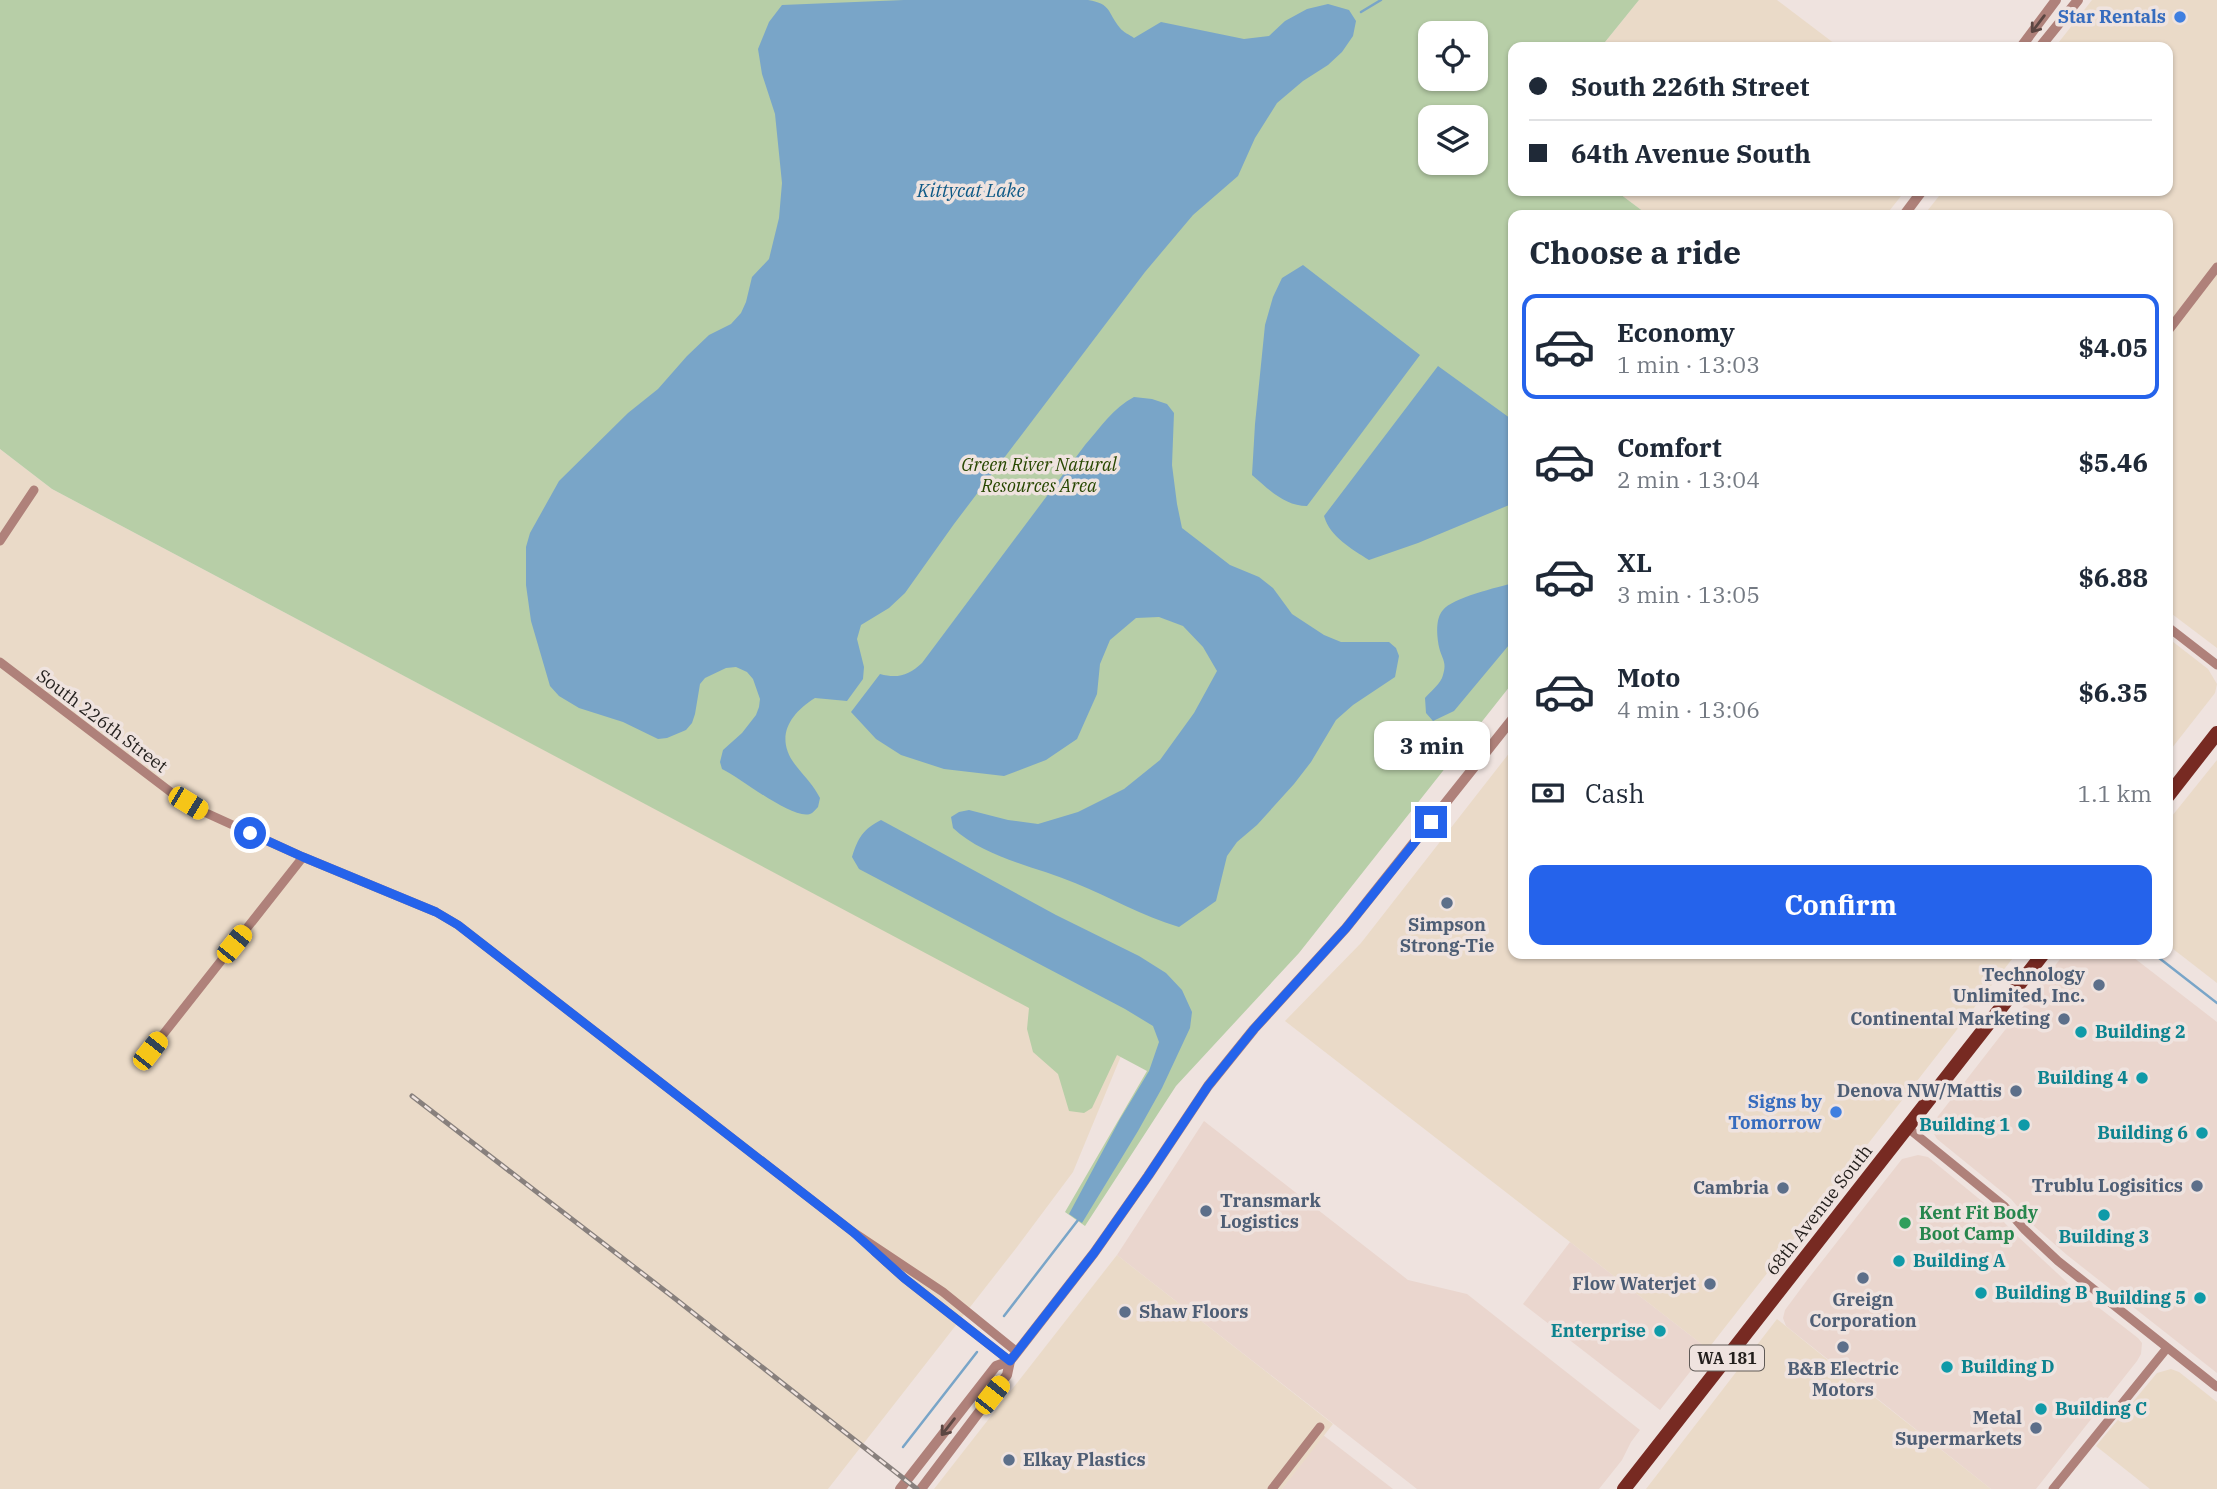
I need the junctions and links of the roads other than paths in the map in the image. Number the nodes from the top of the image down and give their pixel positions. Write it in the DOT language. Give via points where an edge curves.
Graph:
graph roads {
  1 [pos="2056,0"];
  2 [pos="2078,0"];
  3 [pos="2025,42"];
  4 [pos="2044,42"];
  5 [pos="1918,196"];
  6 [pos="1907,210"];
  7 [pos="2217,267"];
  8 [pos="2173,324"];
  9 [pos="34,490"];
  10 [pos="0,541"];
  11 [pos="2173,631"];
  12 [pos="0,662"];
  13 [pos="2217,666"];
  14 [pos="1508,725"];
  15 [pos="2217,733"];
  16 [pos="2173,790"];
  17 [pos="303,857"];
  18 [pos="2039,959"];
  19 [pos="150,1051"];
  20 [pos="1908,1128"];
  21 [pos="2167,1348"];
  22 [pos="1013,1356"];
  23 [pos="2217,1387"];
  24 [pos="1320,1426"];
  25 [pos="900,1489"];
  26 [pos="921,1489"];
  27 [pos="1272,1489"];
  28 [pos="1624,1489"];
  29 [pos="2053,1489"];
  1 -- 3 [label="street, one-way"];
  2 -- 4 [label="street"];
  5 -- 6 [label="street"];
  7 -- 8 [label="street"];
  9 -- 10 [label="street"];
  11 -- 13 [label="street"];
  12 -- 17 [label="street, South 226th Street" via="172,793"];
  14 -- 22 [label="street" via="1346,928 1208,1086 1094,1253"];
  15 -- 16 [label="main road"];
  17 -- 19 [label="street"];
  17 -- 22 [label="street, South 226th Street" via="458,925 853,1232 904,1278"];
  18 -- 20 [label="main road, 68th Avenue South / WA 181"];
  20 -- 21 [label="street" via="2004,1206 2058,1261"];
  20 -- 28 [label="main road, 68th Avenue South / WA 181"];
  21 -- 23 [label="street"];
  21 -- 29 [label="street"];
  22 -- 25 [label="street, one-way" via="996,1366"];
  22 -- 26 [label="street" via="1007,1375"];
  24 -- 27 [label="street"];
}
